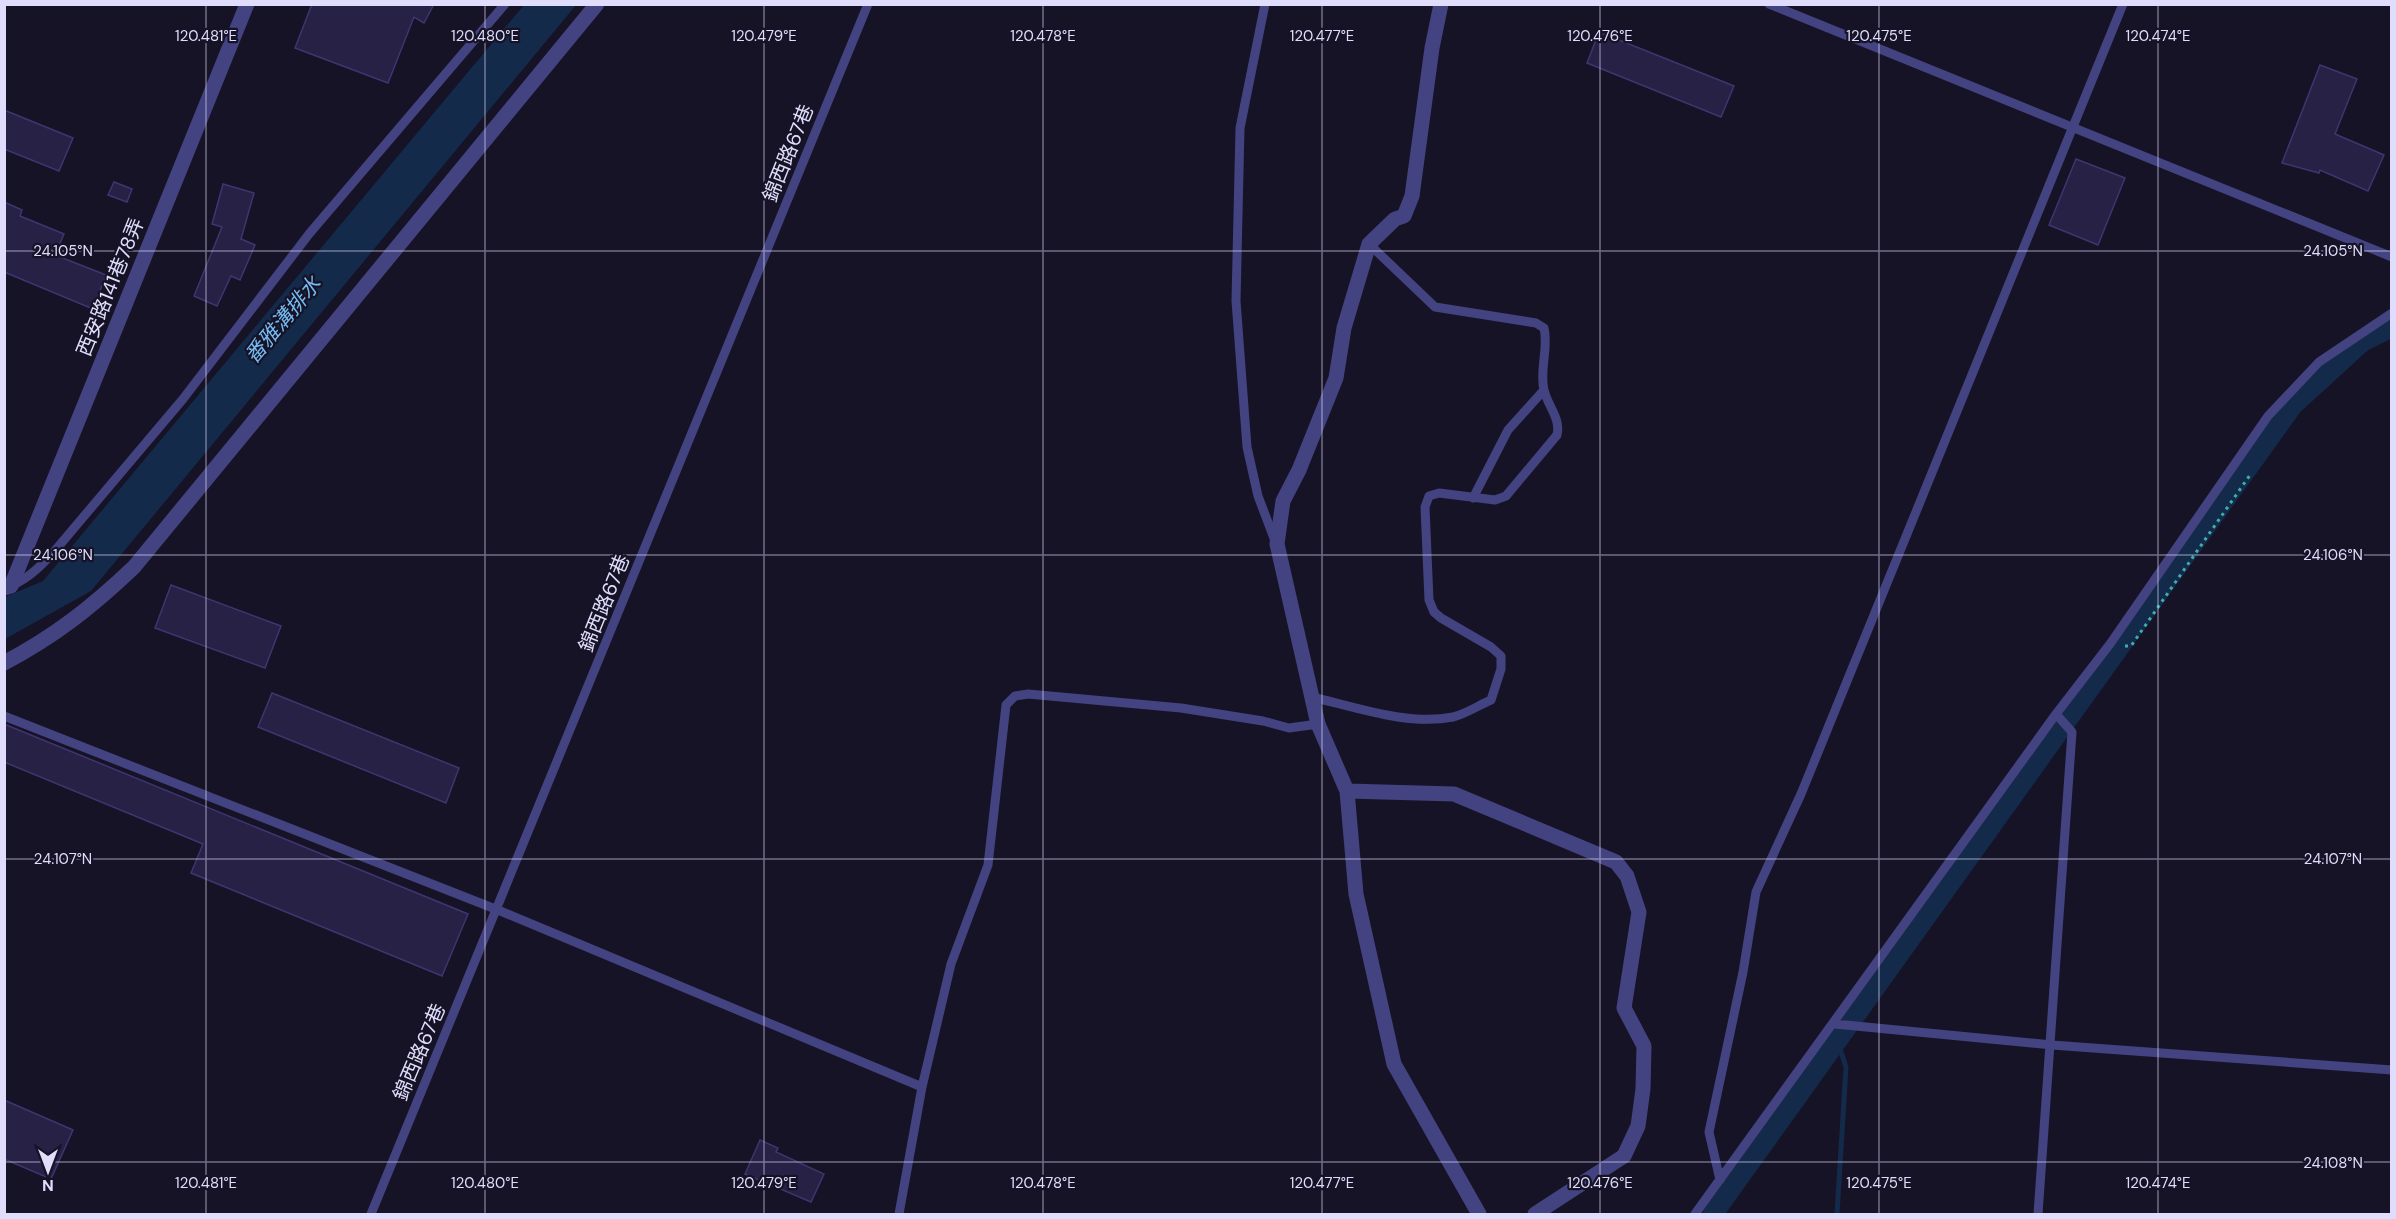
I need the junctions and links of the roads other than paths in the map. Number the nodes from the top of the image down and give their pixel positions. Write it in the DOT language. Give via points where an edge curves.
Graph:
graph roads {
  1 [pos="248,4"];
  2 [pos="505,4"];
  3 [pos="597,4"];
  4 [pos="868,4"];
  5 [pos="1265,4"];
  6 [pos="1441,4"];
  7 [pos="1769,4"];
  8 [pos="2123,4"];
  9 [pos="2073,128"];
  10 [pos="1369,244"];
  11 [pos="2391,257"];
  12 [pos="2391,313"];
  13 [pos="1544,390"];
  14 [pos="1473,498"];
  15 [pos="1277,544"];
  16 [pos="8,587"];
  17 [pos="4,663"];
  18 [pos="1312,698"];
  19 [pos="2056,714"];
  20 [pos="4,716"];
  21 [pos="1318,724"];
  22 [pos="1347,791"];
  23 [pos="498,910"];
  24 [pos="1835,1023"];
  25 [pos="2052,1045"];
  26 [pos="2391,1071"];
  27 [pos="922,1087"];
  28 [pos="1720,1180"];
  29 [pos="371,1215"];
  30 [pos="899,1215"];
  31 [pos="1479,1215"];
  32 [pos="1535,1215"];
  33 [pos="1695,1215"];
  34 [pos="2038,1215"];
  1 -- 16 [label="street, 西安路141巷78弄"];
  2 -- 16 [label="lane" via="309,234 183,399 58,547 33,573"];
  3 -- 17 [label="street" via="134,567 89,610"];
  4 -- 23 [label="lane, 錦西路67巷"];
  5 -- 15 [label="lane" via="1240,128 1236,301 1247,447 1258,496"];
  6 -- 10 [label="street" via="1412,196 1404,216 1395,219"];
  7 -- 9 [label="lane"];
  8 -- 9 [label="lane"];
  9 -- 11 [label="lane"];
  9 -- 28 [label="lane" via="1802,794 1756,892 1709,1132"];
  10 -- 13 [label="lane" via="1435,307 1536,323 1544,328"];
  10 -- 15 [label="street" via="1344,328 1336,378 1283,501"];
  12 -- 19 [label="lane" via="2319,362 2268,416 2110,644"];
  13 -- 14 [label="lane" via="1508,430"];
  13 -- 14 [label="lane" via="1559,423 1557,435 1506,496 1495,500"];
  14 -- 18 [label="lane" via="1439,493 1429,496 1425,507 1430,600 1441,618 1501,656 1491,700 1453,717 1419,718"];
  15 -- 18 [label="street"];
  18 -- 21 [label="street"];
  19 -- 24 [label="lane"];
  19 -- 25 [label="lane" via="2072,732"];
  20 -- 23 [label="lane"];
  21 -- 22 [label="street"];
  21 -- 27 [label="lane" via="1289,728 1181,708 1028,694 1012,698 1003,713 988,865 951,964"];
  22 -- 31 [label="street" via="1356,894 1394,1064"];
  22 -- 32 [label="street" via="1454,794 1616,862 1627,876 1640,912 1624,1008 1644,1046 1638,1126 1624,1156"];
  23 -- 27 [label="lane"];
  23 -- 29 [label="lane, 錦西路67巷"];
  24 -- 25 [label="lane"];
  24 -- 28 [label="lane"];
  25 -- 26 [label="lane"];
  25 -- 34 [label="lane"];
  27 -- 30 [label="lane"];
  28 -- 33 [label="lane"];
}
